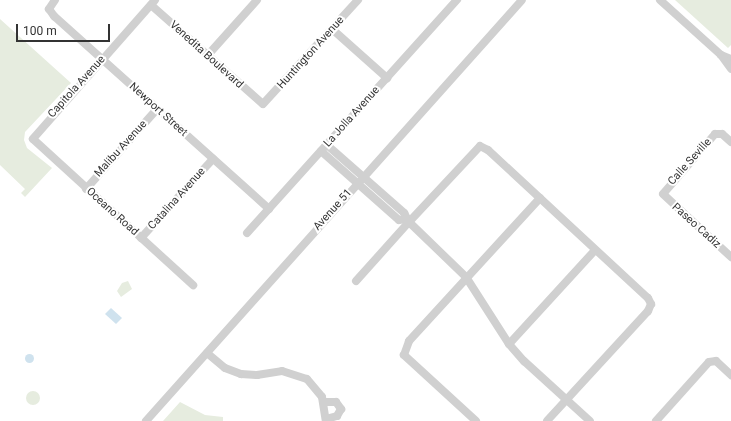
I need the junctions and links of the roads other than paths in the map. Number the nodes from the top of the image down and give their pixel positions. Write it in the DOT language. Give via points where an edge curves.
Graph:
graph roads {
  1 [pos="55,0"];
  2 [pos="257,0"];
  3 [pos="358,0"];
  4 [pos="457,0"];
  5 [pos="522,0"];
  6 [pos="660,0"];
  7 [pos="153,3"];
  8 [pos="332,29"];
  9 [pos="721,55"];
  10 [pos="207,56"];
  11 [pos="102,59"];
  12 [pos="731,59"];
  13 [pos="731,68"];
  14 [pos="386,78"];
  15 [pos="262,104"];
  16 [pos="157,109"];
  17 [pos="33,139"];
  18 [pos="731,142"];
  19 [pos="326,145"];
  20 [pos="321,151"];
  21 [pos="212,159"];
  22 [pos="362,177"];
  23 [pos="357,184"];
  24 [pos="86,189"];
  25 [pos="663,194"];
  26 [pos="540,198"];
  27 [pos="268,209"];
  28 [pos="407,221"];
  29 [pos="247,233"];
  30 [pos="141,238"];
  31 [pos="595,250"];
  32 [pos="731,257"];
  33 [pos="466,277"];
  34 [pos="356,281"];
  35 [pos="193,285"];
  36 [pos="510,344"];
  37 [pos="207,353"];
  38 [pos="731,375"];
  39 [pos="566,400"];
  40 [pos="325,402"];
  41 [pos="326,420"];
  42 [pos="146,421"];
  43 [pos="476,421"];
  44 [pos="547,421"];
  45 [pos="590,421"];
  46 [pos="656,421"];
  1 -- 11 [label="street, Newport Street" via="49,9"];
  2 -- 10 [label="street"];
  3 -- 8 [label="street, Huntington Avenue"];
  4 -- 14 [label="street, La Jolla Avenue"];
  5 -- 22 [label="street, Avenue 51"];
  6 -- 9 [label="street"];
  7 -- 10 [label="street, Venedita Boulevard"];
  7 -- 11 [label="street, Capitola Avenue"];
  8 -- 14 [label="street"];
  8 -- 15 [label="street, Huntington Avenue"];
  9 -- 12 [label="street"];
  9 -- 13 [label="street"];
  10 -- 15 [label="street, Venedita Boulevard"];
  11 -- 16 [label="street, Newport Street"];
  11 -- 17 [label="street, Capitola Avenue"];
  14 -- 19 [label="street, La Jolla Avenue"];
  16 -- 21 [label="street, Newport Street"];
  16 -- 24 [label="street, Malibu Avenue"];
  17 -- 24 [label="street, Oceano Road"];
  18 -- 25 [label="street, Calle Seville" via="719,133"];
  19 -- 20 [label="street, La Jolla Avenue"];
  19 -- 22 [label="street"];
  20 -- 23 [label="street"];
  20 -- 27 [label="street, La Jolla Avenue"];
  21 -- 27 [label="street, Newport Street"];
  21 -- 30 [label="street, Catalina Avenue"];
  22 -- 23 [label="street, Avenue 51"];
  22 -- 28 [label="street" via="404,213"];
  23 -- 28 [label="street" via="399,220"];
  23 -- 37 [label="street, Avenue 51"];
  24 -- 30 [label="street, Oceano Road"];
  25 -- 32 [label="street, Paseo Cadiz"];
  26 -- 28 [label="street" via="488,150 480,146"];
  26 -- 31 [label="street"];
  26 -- 33 [label="street"];
  27 -- 29 [label="street, La Jolla Avenue"];
  28 -- 33 [label="street"];
  28 -- 34 [label="street"];
  30 -- 35 [label="street, Oceano Road"];
  31 -- 36 [label="street"];
  31 -- 39 [label="street" via="648,298 651,304 648,312"];
  33 -- 36 [label="street"];
  33 -- 43 [label="street" via="409,341 404,355"];
  36 -- 39 [label="street"];
  37 -- 40 [label="street" via="225,368 241,374 257,375 282,371 302,376 315,386"];
  37 -- 42 [label="street, Avenue 51"];
  38 -- 46 [label="street" via="712,360"];
  39 -- 44 [label="street"];
  39 -- 45 [label="street"];
  40 -- 41 [label="street"];
  40 -- 41 [label="street" via="336,402 341,409 337,416"];
}
